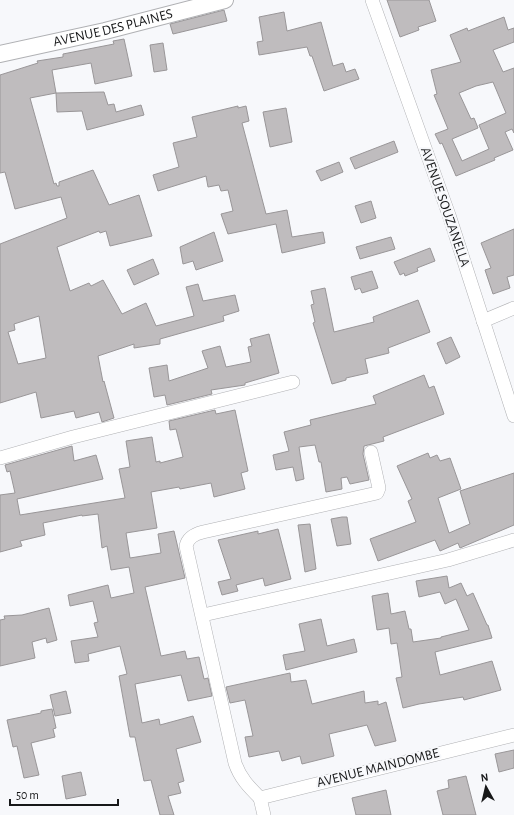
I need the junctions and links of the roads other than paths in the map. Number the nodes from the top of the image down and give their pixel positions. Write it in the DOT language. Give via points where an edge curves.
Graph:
graph roads {
  1 [pos="225,0"];
  2 [pos="372,0"];
  3 [pos="0,54"];
  4 [pos="514,308"];
  5 [pos="483,321"];
  6 [pos="293,382"];
  7 [pos="510,388"];
  8 [pos="514,416"];
  9 [pos="371,452"];
  10 [pos="0,458"];
  11 [pos="514,540"];
  12 [pos="202,615"];
  13 [pos="514,734"];
  14 [pos="260,798"];
  15 [pos="264,815"];
  1 -- 3 [label="street, AVENUE DES PLAINES"];
  2 -- 5 [label="street, AVENUE SOUZANELLA" via="449,215"];
  4 -- 5 [label="street"];
  5 -- 7 [label="street, AVENUE SOUZANELLA"];
  6 -- 10 [label="street"];
  7 -- 8 [label="street, AVENUE SOUZANELLA"];
  9 -- 12 [label="street" via="379,488 377,493 203,532 191,537 186,546"];
  11 -- 12 [label="street" via="448,560"];
  12 -- 14 [label="street" via="235,763 239,774"];
  13 -- 14 [label="street, AVENUE MAINDOMBE"];
  14 -- 15 [label="street"];
}
